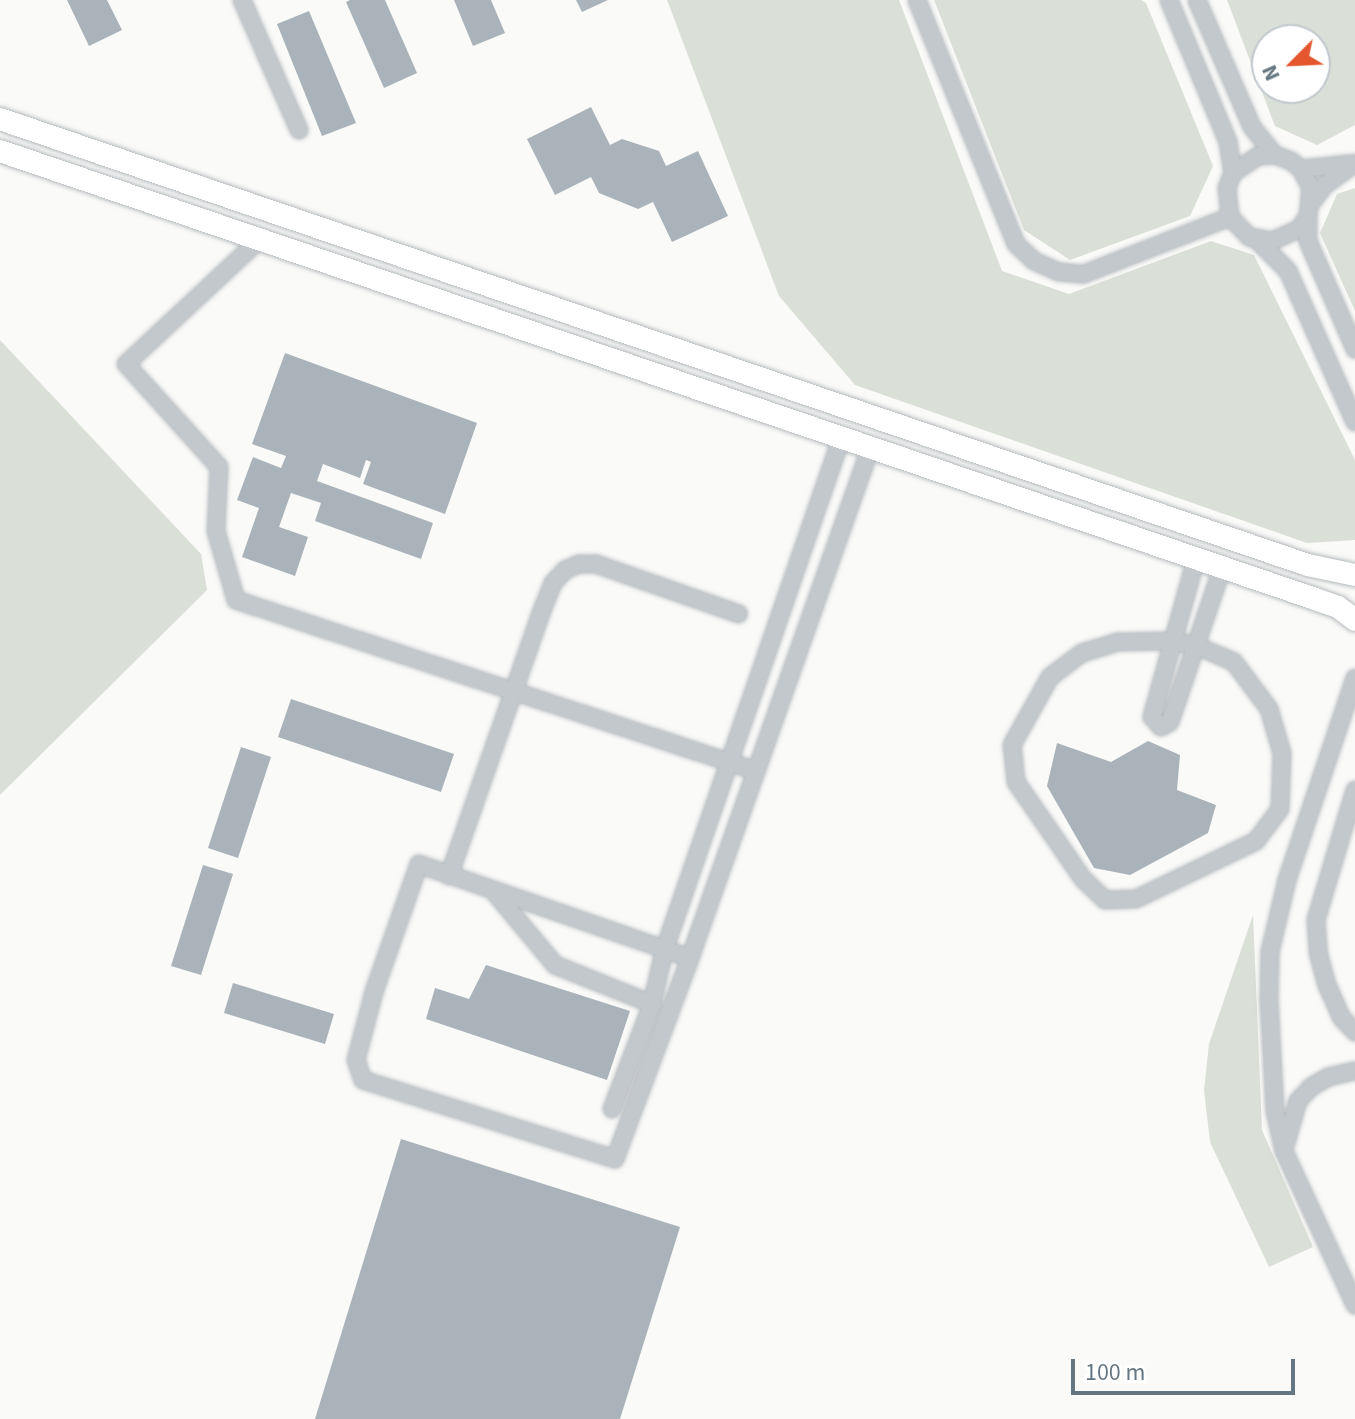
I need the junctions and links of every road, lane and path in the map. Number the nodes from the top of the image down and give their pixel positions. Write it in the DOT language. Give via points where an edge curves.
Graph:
graph roads {
  1 [pos="242,0"];
  2 [pos="917,0"];
  3 [pos="1169,0"];
  4 [pos="1197,0"];
  5 [pos="0,119"];
  6 [pos="299,130"];
  7 [pos="0,151"];
  8 [pos="1275,155"];
  9 [pos="1355,163"];
  10 [pos="1301,169"];
  11 [pos="1233,173"];
  12 [pos="1310,209"];
  13 [pos="1230,217"];
  14 [pos="1249,237"];
  15 [pos="258,241"];
  16 [pos="1355,349"];
  17 [pos="1355,422"];
  18 [pos="841,439"];
  19 [pos="870,449"];
  20 [pos="1196,559"];
  21 [pos="1222,568"];
  22 [pos="1355,575"];
  23 [pos="1355,603"];
  24 [pos="739,614"];
  25 [pos="1355,619"];
  26 [pos="1173,642"];
  27 [pos="1197,646"];
  28 [pos="1355,678"];
  29 [pos="514,694"];
  30 [pos="729,763"];
  31 [pos="756,771"];
  32 [pos="1355,790"];
  33 [pos="449,876"];
  34 [pos="495,893"];
  35 [pos="664,951"];
  36 [pos="690,958"];
  37 [pos="652,1004"];
  38 [pos="1355,1032"];
  39 [pos="1355,1071"];
  40 [pos="612,1109"];
  41 [pos="1284,1151"];
  42 [pos="1355,1305"];
  1 -- 6 [label="street"];
  2 -- 13 [label="street" via="1016,244 1034,261 1059,272 1084,274"];
  3 -- 11 [label="street" via="1228,142"];
  4 -- 8 [label="street" via="1252,127"];
  5 -- 22 [label="main road" via="1308,565"];
  7 -- 15 [label="main road"];
  8 -- 10 [label="street"];
  8 -- 11 [label="street" via="1258,156"];
  9 -- 10 [label="street"];
  9 -- 12 [label="street" via="1339,173"];
  10 -- 12 [label="street" via="1311,188"];
  11 -- 13 [label="street" via="1227,188"];
  12 -- 14 [label="street" via="1286,238"];
  12 -- 16 [label="street" via="1308,241"];
  13 -- 14 [label="street"];
  14 -- 17 [label="street" via="1266,246 1288,271"];
  15 -- 18 [label="main road"];
  15 -- 29 [label="street" via="126,364 219,467 216,531 236,600"];
  18 -- 19 [label="main road"];
  18 -- 30 [label="street"];
  19 -- 20 [label="main road"];
  19 -- 31 [label="street"];
  20 -- 21 [label="main road"];
  20 -- 26 [label="street"];
  21 -- 25 [label="main road" via="1338,607"];
  21 -- 27 [label="street"];
  23 -- 25 [label="main road"];
  24 -- 29 [label="street" via="596,564 579,564 553,583"];
  26 -- 27 [label="street"];
  26 -- 27 [label="street" via="1152,717 1161,727 1170,722"];
  26 -- 27 [label="street" via="1118,642 1082,653 1050,677 1012,745 1016,782 1083,879 1105,900 1136,899 1256,841 1280,809 1282,753 1269,709 1234,662"];
  28 -- 41 [label="street" via="1287,880 1270,952 1275,1111"];
  29 -- 30 [label="street"];
  29 -- 33 [label="street"];
  30 -- 31 [label="street"];
  30 -- 35 [label="street"];
  31 -- 36 [label="street"];
  32 -- 38 [label="street" via="1316,920 1327,985 1341,1017"];
  33 -- 34 [label="street"];
  33 -- 36 [label="street" via="419,864 356,1060 363,1080 615,1159"];
  34 -- 35 [label="street"];
  34 -- 37 [label="street" via="555,965"];
  35 -- 36 [label="street"];
  35 -- 37 [label="street"];
  37 -- 40 [label="street"];
  39 -- 41 [label="street" via="1328,1077 1298,1101"];
  41 -- 42 [label="street"];
}
